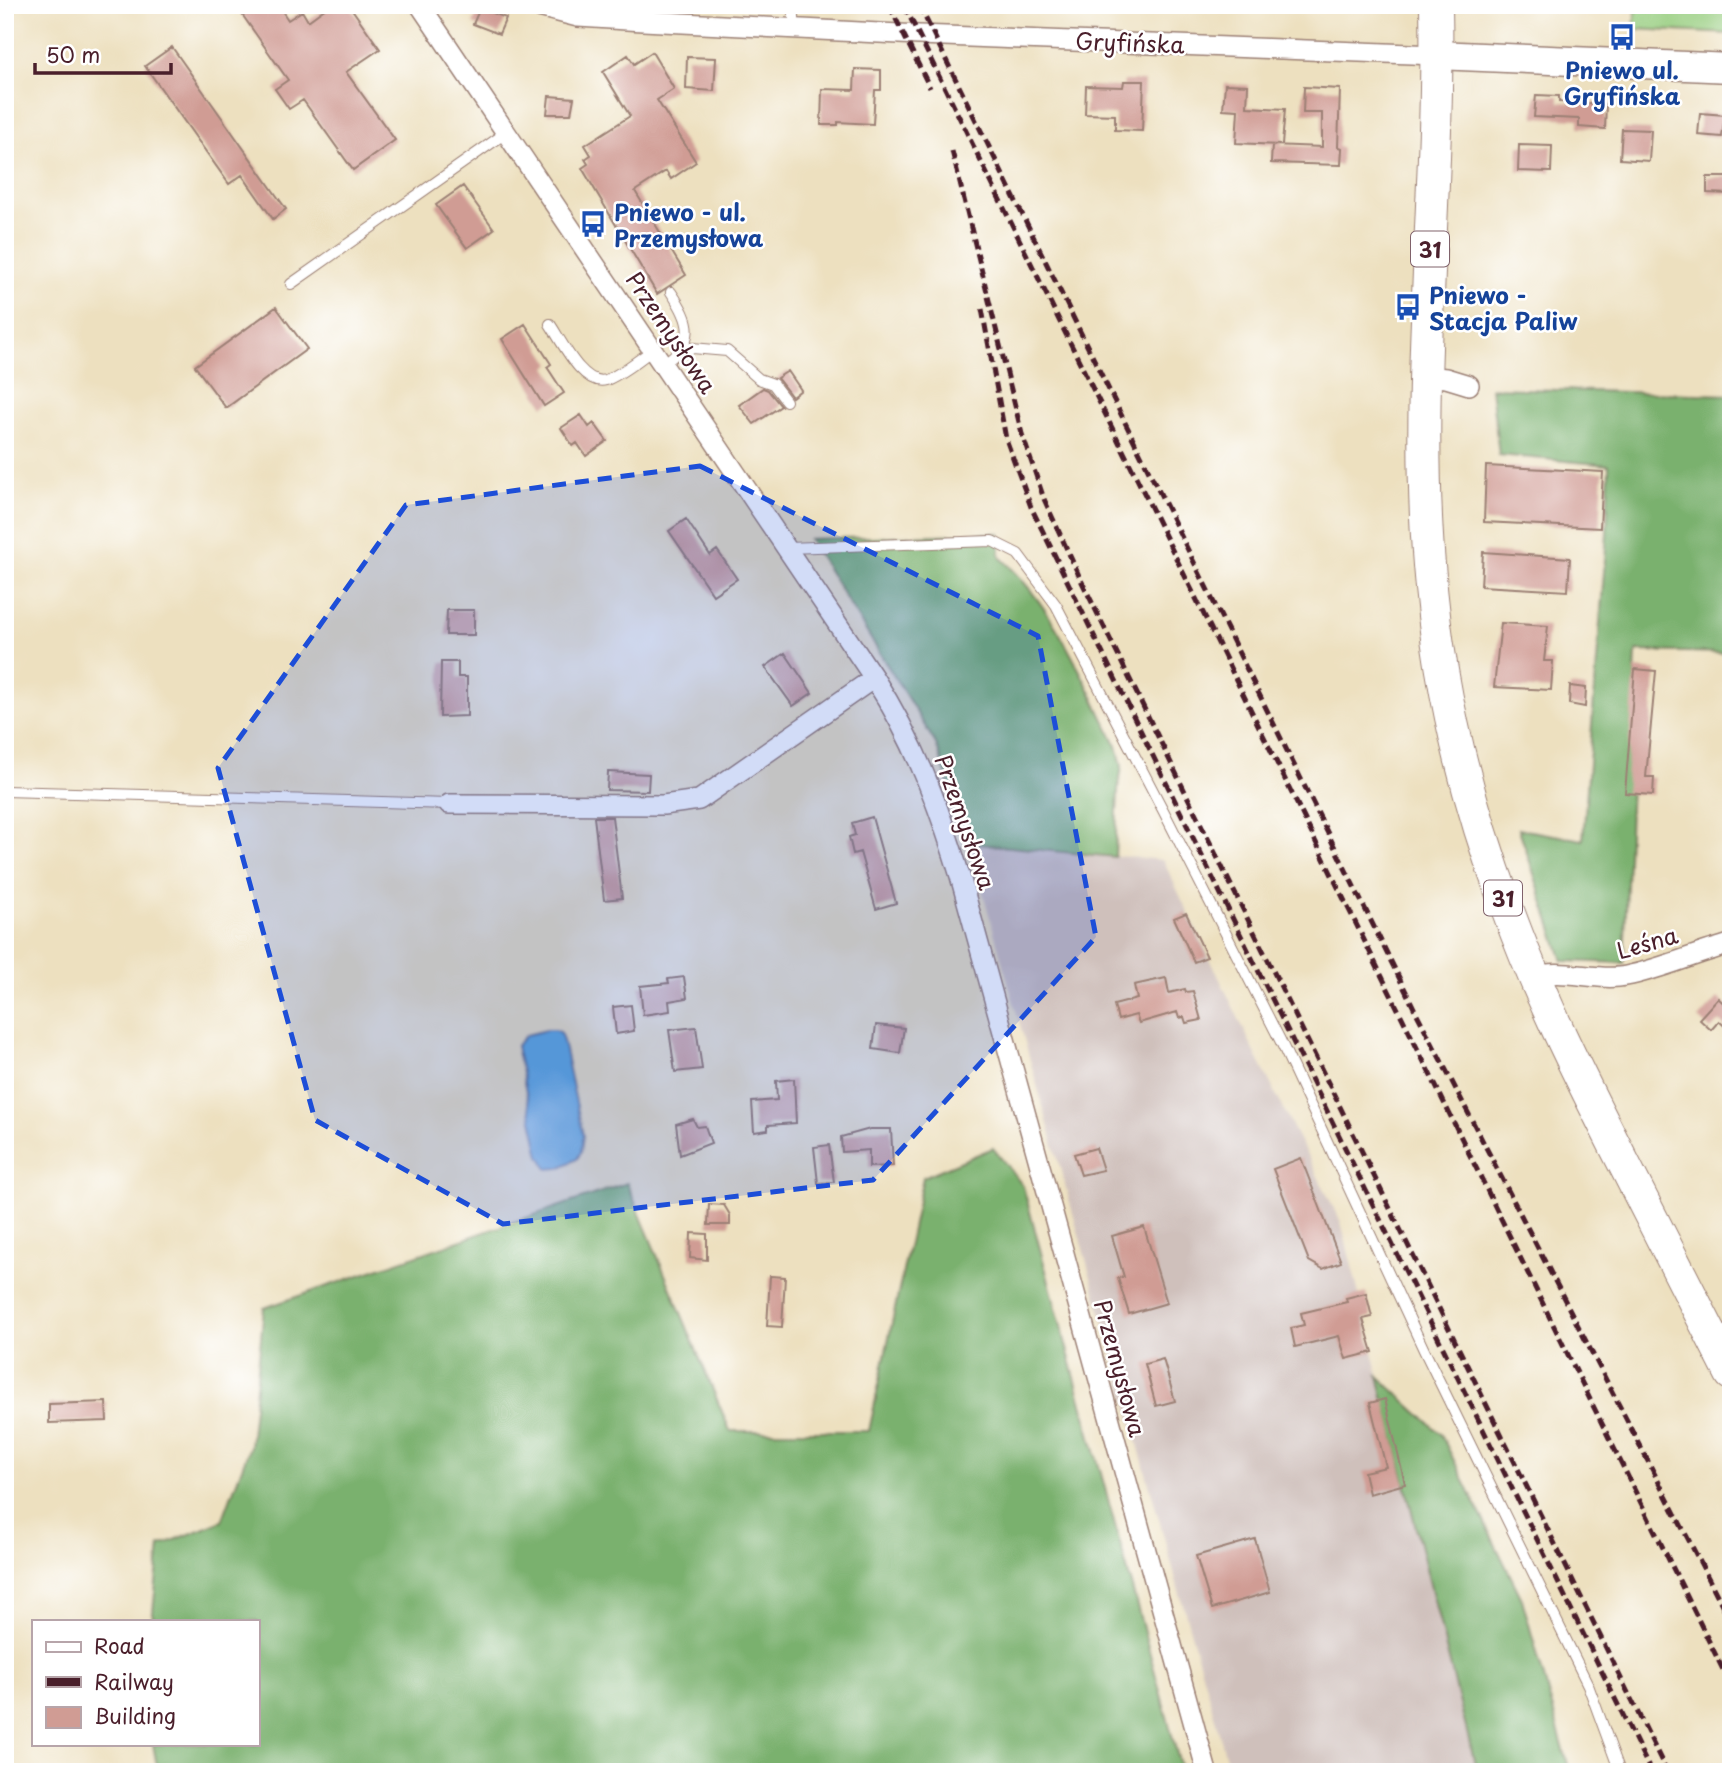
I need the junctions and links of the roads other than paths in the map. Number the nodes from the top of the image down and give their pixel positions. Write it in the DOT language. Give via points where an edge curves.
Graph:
graph roads {
  1 [pos="531,5"];
  2 [pos="794,5"];
  3 [pos="1436,5"];
  4 [pos="430,10"];
  5 [pos="794,29"];
  6 [pos="1437,55"];
  7 [pos="1731,68"];
  8 [pos="507,132"];
  9 [pos="291,284"];
  10 [pos="671,292"];
  11 [pos="550,324"];
  12 [pos="665,356"];
  13 [pos="1425,376"];
  14 [pos="1469,385"];
  15 [pos="786,401"];
  16 [pos="787,548"];
  17 [pos="874,678"];
  18 [pos="5,791"];
  19 [pos="449,804"];
  20 [pos="1731,944"];
  21 [pos="1534,977"];
  22 [pos="1731,1374"];
  23 [pos="1208,1772"];
  24 [pos="1620,1772"];
  1 -- 5 [label="street, Gryfińska" via="578,17"];
  2 -- 5 [label="lane"];
  3 -- 6 [label="main road, 31"];
  4 -- 8 [label="street, Przemysłowa"];
  5 -- 6 [label="street, Gryfińska"];
  6 -- 7 [label="main road, Gryfińska"];
  6 -- 13 [label="main road, 31"];
  8 -- 9 [label="lane"];
  8 -- 12 [label="street, Przemysłowa"];
  10 -- 12 [label="lane" via="688,336"];
  11 -- 12 [label="lane" via="580,369 596,380 607,380"];
  12 -- 15 [label="lane" via="692,348 727,351 759,379 775,386"];
  12 -- 16 [label="street, Przemysłowa"];
  13 -- 14 [label="street"];
  13 -- 21 [label="main road, 31" via="1425,502 1442,665 1484,841"];
  16 -- 17 [label="street, Przemysłowa"];
  16 -- 24 [label="lane" via="992,541 1018,554 1056,605 1281,1042 1424,1350 1588,1685"];
  17 -- 19 [label="street" via="699,800 663,806"];
  17 -- 23 [label="street, Przemysłowa" via="923,767 954,855"];
  18 -- 19 [label="lane"];
  20 -- 21 [label="street, Leśna" via="1626,976"];
  21 -- 22 [label="main road, 31" via="1571,1060"];
}
